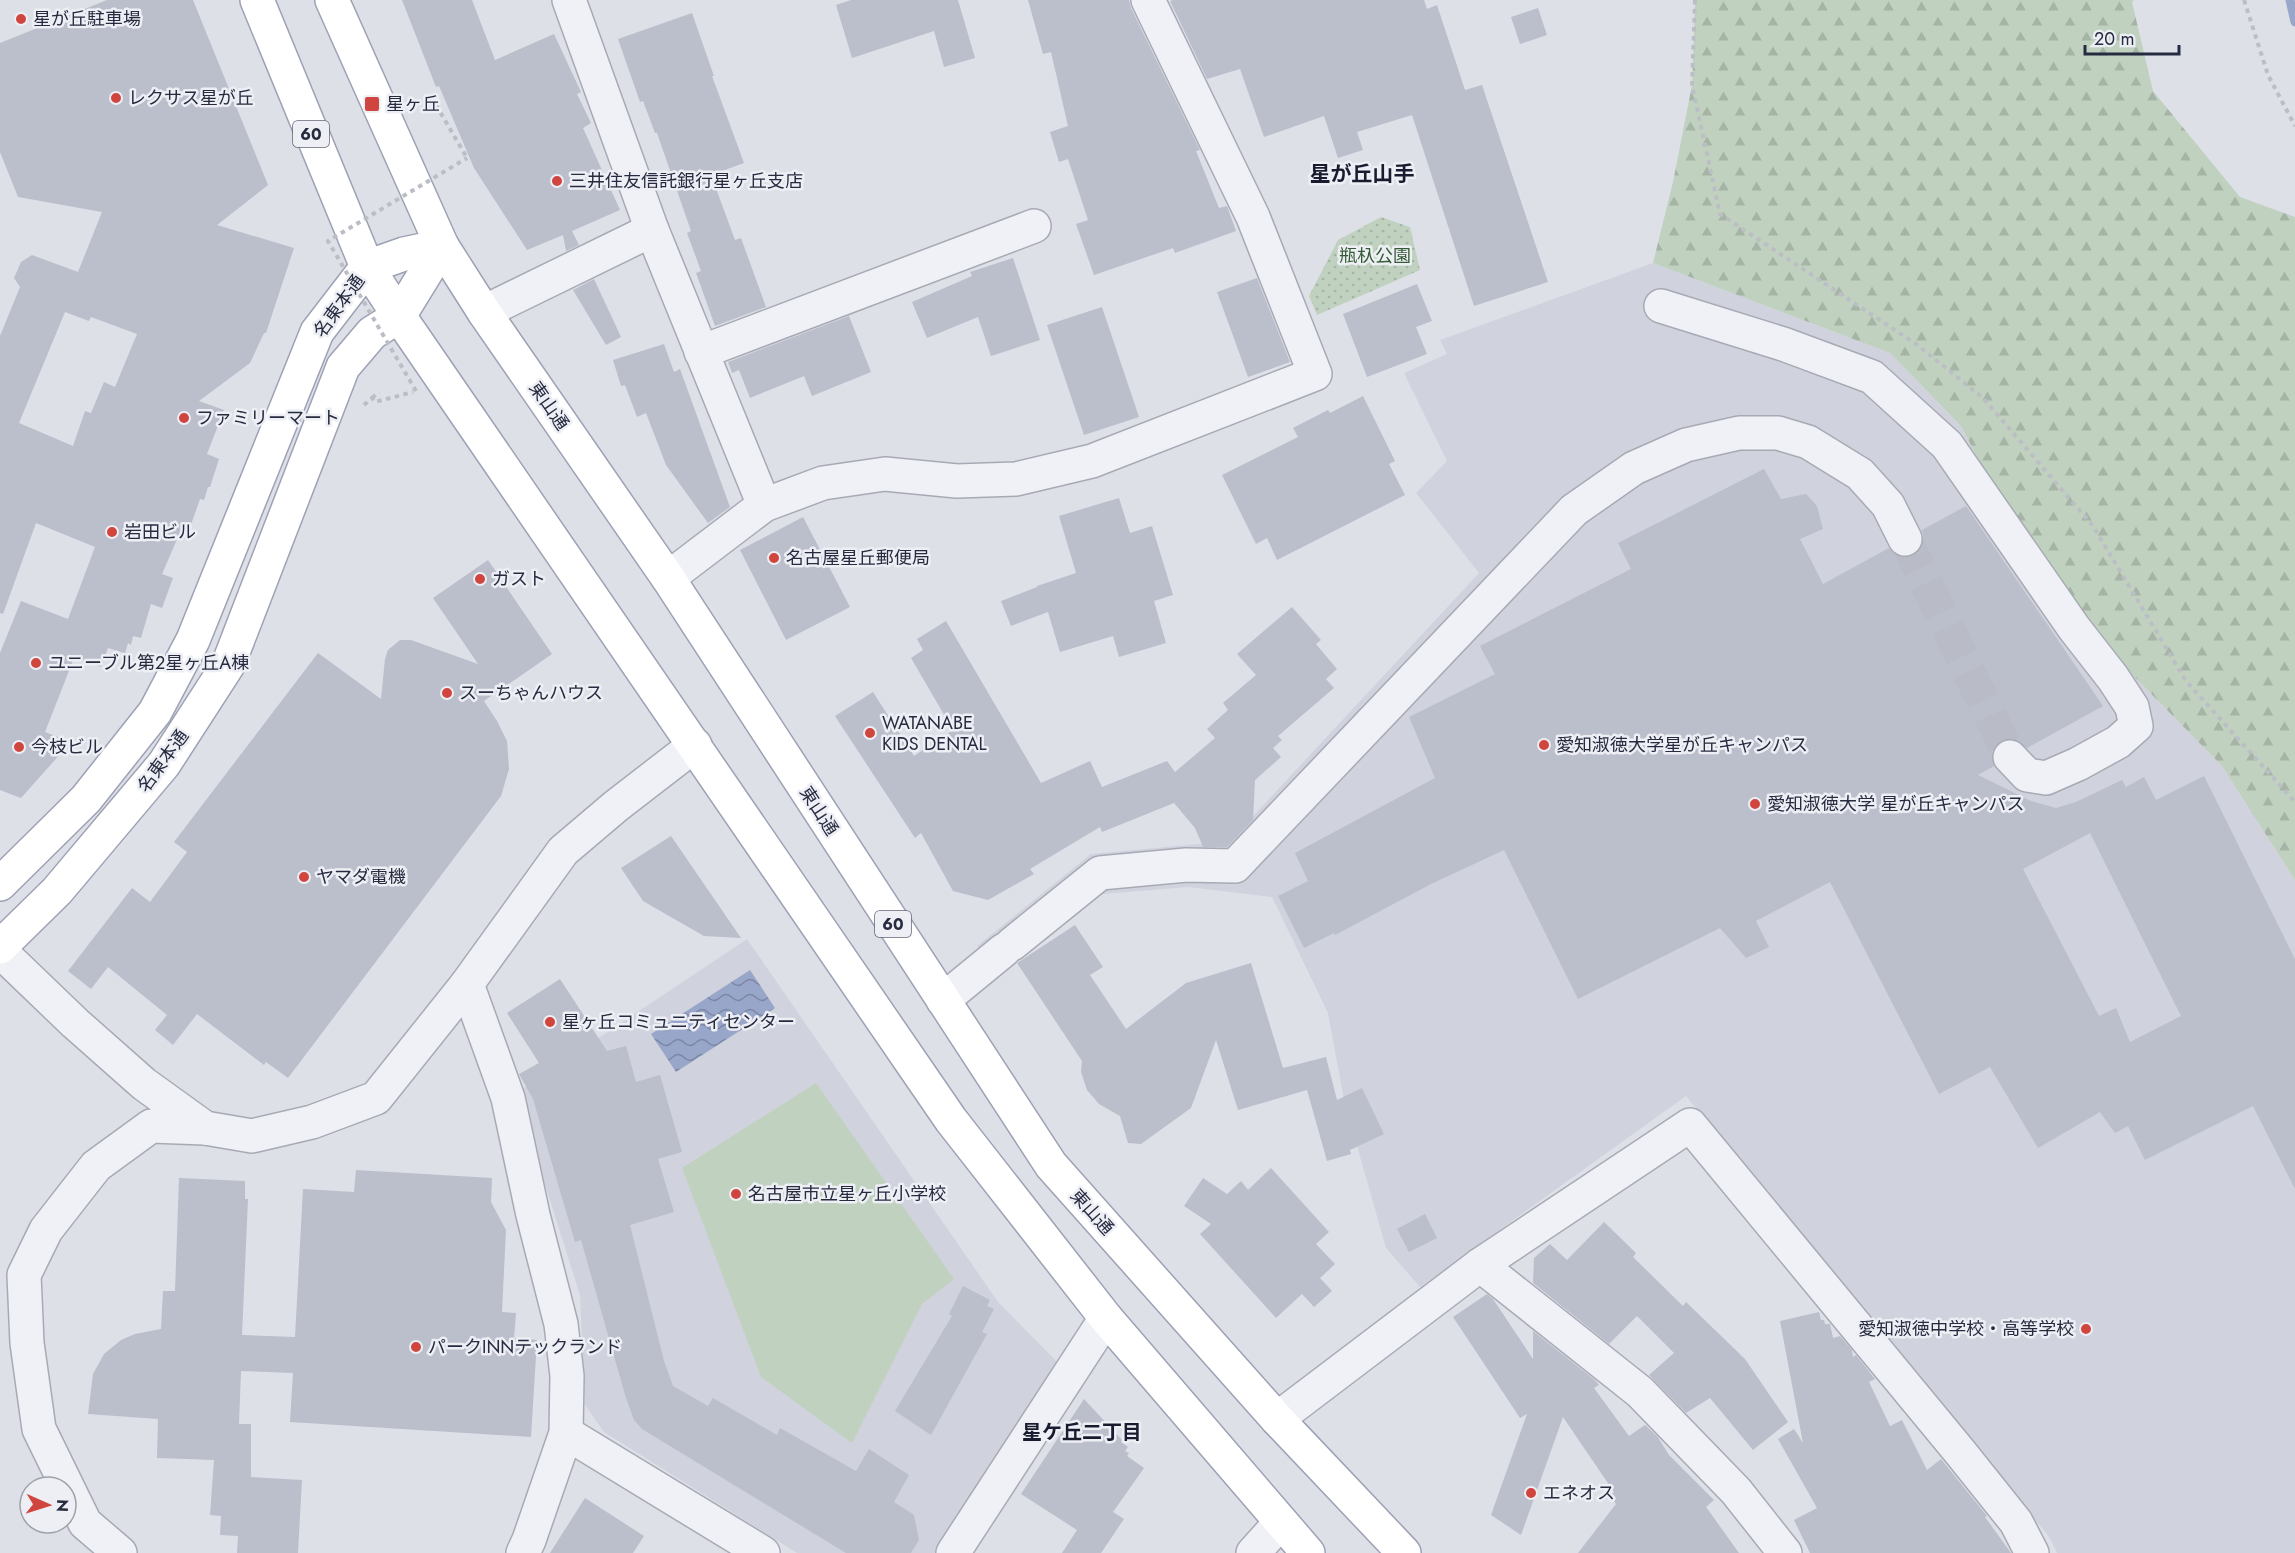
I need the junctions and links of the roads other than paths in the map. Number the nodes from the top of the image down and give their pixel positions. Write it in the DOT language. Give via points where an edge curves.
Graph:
graph roads {
  1 [pos="257,0"];
  2 [pos="332,0"];
  3 [pos="569,0"];
  4 [pos="1148,0"];
  5 [pos="1034,226"];
  6 [pos="652,230"];
  7 [pos="442,246"];
  8 [pos="367,267"];
  9 [pos="1661,306"];
  10 [pos="484,312"];
  11 [pos="399,316"];
  12 [pos="701,352"];
  13 [pos="764,505"];
  14 [pos="1905,539"];
  15 [pos="668,578"];
  16 [pos="695,745"];
  17 [pos="2010,757"];
  18 [pos="0,884"];
  19 [pos="0,898"];
  20 [pos="0,949"];
  21 [pos="467,984"];
  22 [pos="943,1000"];
  23 [pos="206,1128"];
  24 [pos="1480,1265"];
  25 [pos="1106,1318"];
  26 [pos="1277,1419"];
  27 [pos="566,1433"];
  28 [pos="1281,1522"];
  29 [pos="120,1553"];
  30 [pos="523,1553"];
  31 [pos="763,1553"];
  32 [pos="953,1553"];
  33 [pos="1253,1553"];
  34 [pos="1308,1553"];
  35 [pos="1404,1553"];
  36 [pos="1785,1553"];
  37 [pos="2032,1553"];
  1 -- 8 [label="main road, 60"];
  2 -- 7 [label="main road, 東山通 / 60"];
  3 -- 6 [label="street"];
  4 -- 13 [label="street" via="1253,217 1315,374 1092,460 1060,468 1016,478 964,481 885,474 823,483"];
  5 -- 12 [label="street"];
  6 -- 10 [label="street"];
  6 -- 12 [label="street"];
  7 -- 8 [label="main road, 名東本通"];
  7 -- 10 [label="main road, 東山通 / 60"];
  7 -- 11 [label="main road, 名東本通"];
  8 -- 11 [label="main road, 60"];
  8 -- 18 [label="main road, 名東本通" via="316,332 193,640 155,712 86,799"];
  9 -- 17 [label="street" via="1783,344 1872,378 1947,445 2113,678 2132,707 2136,726 2118,742 2046,778 2027,775"];
  10 -- 15 [label="main road, 東山通 / 60"];
  11 -- 16 [label="main road, 60"];
  11 -- 20 [label="main road, 名東本通" via="372,333 343,367 228,665 164,764 57,891"];
  12 -- 13 [label="street"];
  13 -- 15 [label="street"];
  14 -- 22 [label="street" via="1888,505 1860,474 1808,442 1778,433 1739,433 1686,445 1634,468 1574,510 1235,866 1186,865 1100,873"];
  15 -- 22 [label="main road, 東山通 / 60"];
  16 -- 21 [label="street" via="563,851"];
  16 -- 25 [label="main road, 60" via="951,1120"];
  18 -- 19 [label="street"];
  20 -- 23 [label="street" via="144,1084"];
  21 -- 23 [label="street" via="376,1098 312,1122 252,1136"];
  21 -- 27 [label="street" via="508,1098 561,1324 567,1376"];
  22 -- 26 [label="main road, 東山通 / 60" via="1051,1165"];
  23 -- 29 [label="street" via="151,1126 96,1166 46,1230 24,1275 27,1343 39,1429 85,1523"];
  24 -- 26 [label="street"];
  24 -- 36 [label="street" via="1640,1392 1736,1491"];
  24 -- 37 [label="street" via="1690,1125 1981,1478 2016,1522"];
  25 -- 28 [label="main road, 60"];
  25 -- 32 [label="street"];
  26 -- 35 [label="main road, 東山通 / 60"];
  27 -- 30 [label="street"];
  27 -- 31 [label="street"];
  28 -- 33 [label="street"];
  28 -- 34 [label="main road, 60"];
}
